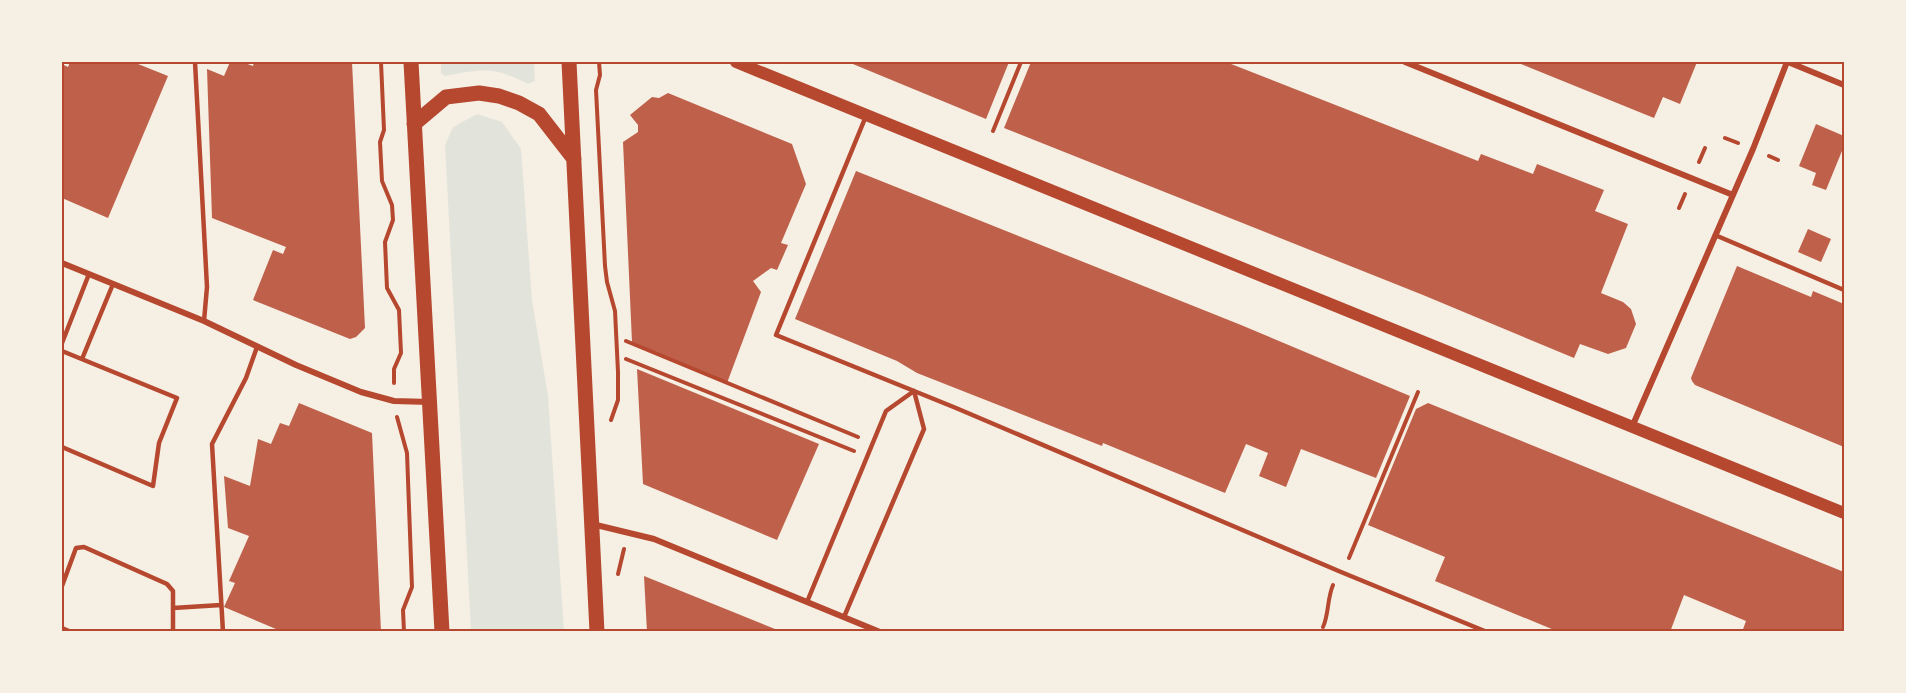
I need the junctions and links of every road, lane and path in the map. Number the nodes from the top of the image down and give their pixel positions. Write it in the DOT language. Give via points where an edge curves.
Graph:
graph roads {
  1 [pos="195,62"];
  2 [pos="381,62"];
  3 [pos="411,62"];
  4 [pos="569,62"];
  5 [pos="599,62"];
  6 [pos="735,62"];
  7 [pos="1022,62"];
  8 [pos="1406,62"];
  9 [pos="1788,62"];
  10 [pos="1845,85"];
  11 [pos="867,115"];
  12 [pos="414,124"];
  13 [pos="993,131"];
  14 [pos="1725,138"];
  15 [pos="1738,143"];
  16 [pos="1705,148"];
  17 [pos="1769,156"];
  18 [pos="574,159"];
  19 [pos="1778,160"];
  20 [pos="1699,162"];
  21 [pos="1686,190"];
  22 [pos="1733,195"];
  23 [pos="1679,208"];
  24 [pos="1715,235"];
  25 [pos="62,263"];
  26 [pos="89,274"];
  27 [pos="113,284"];
  28 [pos="1845,290"];
  29 [pos="204,321"];
  30 [pos="626,341"];
  31 [pos="62,343"];
  32 [pos="257,347"];
  33 [pos="62,351"];
  34 [pos="82,359"];
  35 [pos="626,359"];
  36 [pos="914,391"];
  37 [pos="1418,392"];
  38 [pos="394,401"];
  39 [pos="431,402"];
  40 [pos="610,428"];
  41 [pos="1632,428"];
  42 [pos="873,444"];
  43 [pos="62,447"];
  44 [pos="868,456"];
  45 [pos="1845,513"];
  46 [pos="591,524"];
  47 [pos="624,531"];
  48 [pos="1348,562"];
  49 [pos="616,581"];
  50 [pos="62,586"];
  51 [pos="1330,592"];
  52 [pos="807,602"];
  53 [pos="221,605"];
  54 [pos="173,608"];
  55 [pos="844,617"];
  56 [pos="1323,627"];
  57 [pos="62,628"];
  58 [pos="71,632"];
  59 [pos="173,632"];
  60 [pos="223,632"];
  61 [pos="404,632"];
  62 [pos="442,632"];
  63 [pos="597,632"];
  64 [pos="880,632"];
  65 [pos="1487,632"];
  1 -- 29 [label="lane" via="207,287"];
  2 -- 38 [label="path" via="382,182 392,205 393,220 385,242 387,288 399,310 401,353 394,369"];
  3 -- 12 [label="main road"];
  4 -- 18 [label="main road"];
  5 -- 40 [label="path" via="596,90 605,266 615,311 618,372 618,400"];
  6 -- 11 [label="main road"];
  7 -- 13 [label="path"];
  8 -- 22 [label="street"];
  9 -- 10 [label="street"];
  9 -- 22 [label="street"];
  11 -- 36 [label="lane" via="776,335"];
  11 -- 41 [label="main road"];
  12 -- 18 [label="main road" via="446,97 478,93 498,96 539,114"];
  12 -- 39 [label="main road"];
  14 -- 15 [label="path"];
  16 -- 20 [label="path"];
  17 -- 19 [label="path"];
  18 -- 46 [label="main road"];
  21 -- 23 [label="path"];
  22 -- 24 [label="street"];
  24 -- 28 [label="lane"];
  24 -- 41 [label="street"];
  25 -- 26 [label="street"];
  26 -- 27 [label="street"];
  26 -- 31 [label="lane"];
  27 -- 29 [label="street"];
  27 -- 34 [label="lane"];
  29 -- 32 [label="street"];
  30 -- 42 [label="path"];
  32 -- 38 [label="street" via="361,392"];
  32 -- 53 [label="lane" via="246,378 212,444"];
  33 -- 34 [label="lane"];
  34 -- 43 [label="lane" via="177,398 159,442 153,486"];
  35 -- 44 [label="path"];
  36 -- 42 [label="lane" via="886,411"];
  36 -- 55 [label="lane" via="924,429"];
  36 -- 65 [label="lane"];
  37 -- 48 [label="path"];
  38 -- 39 [label="street"];
  38 -- 61 [label="path" via="407,453 412,587 403,609"];
  39 -- 62 [label="main road"];
  41 -- 45 [label="main road"];
  42 -- 44 [label="lane"];
  44 -- 52 [label="lane"];
  46 -- 47 [label="street"];
  46 -- 63 [label="main road"];
  47 -- 49 [label="path" via="625,546"];
  47 -- 52 [label="street" via="654,539"];
  50 -- 54 [label="lane" via="76,549 84,547 167,584 173,591"];
  51 -- 56 [label="path"];
  52 -- 55 [label="street"];
  53 -- 54 [label="lane"];
  53 -- 60 [label="lane"];
  54 -- 59 [label="lane"];
  55 -- 64 [label="street"];
  57 -- 58 [label="lane"];
}
